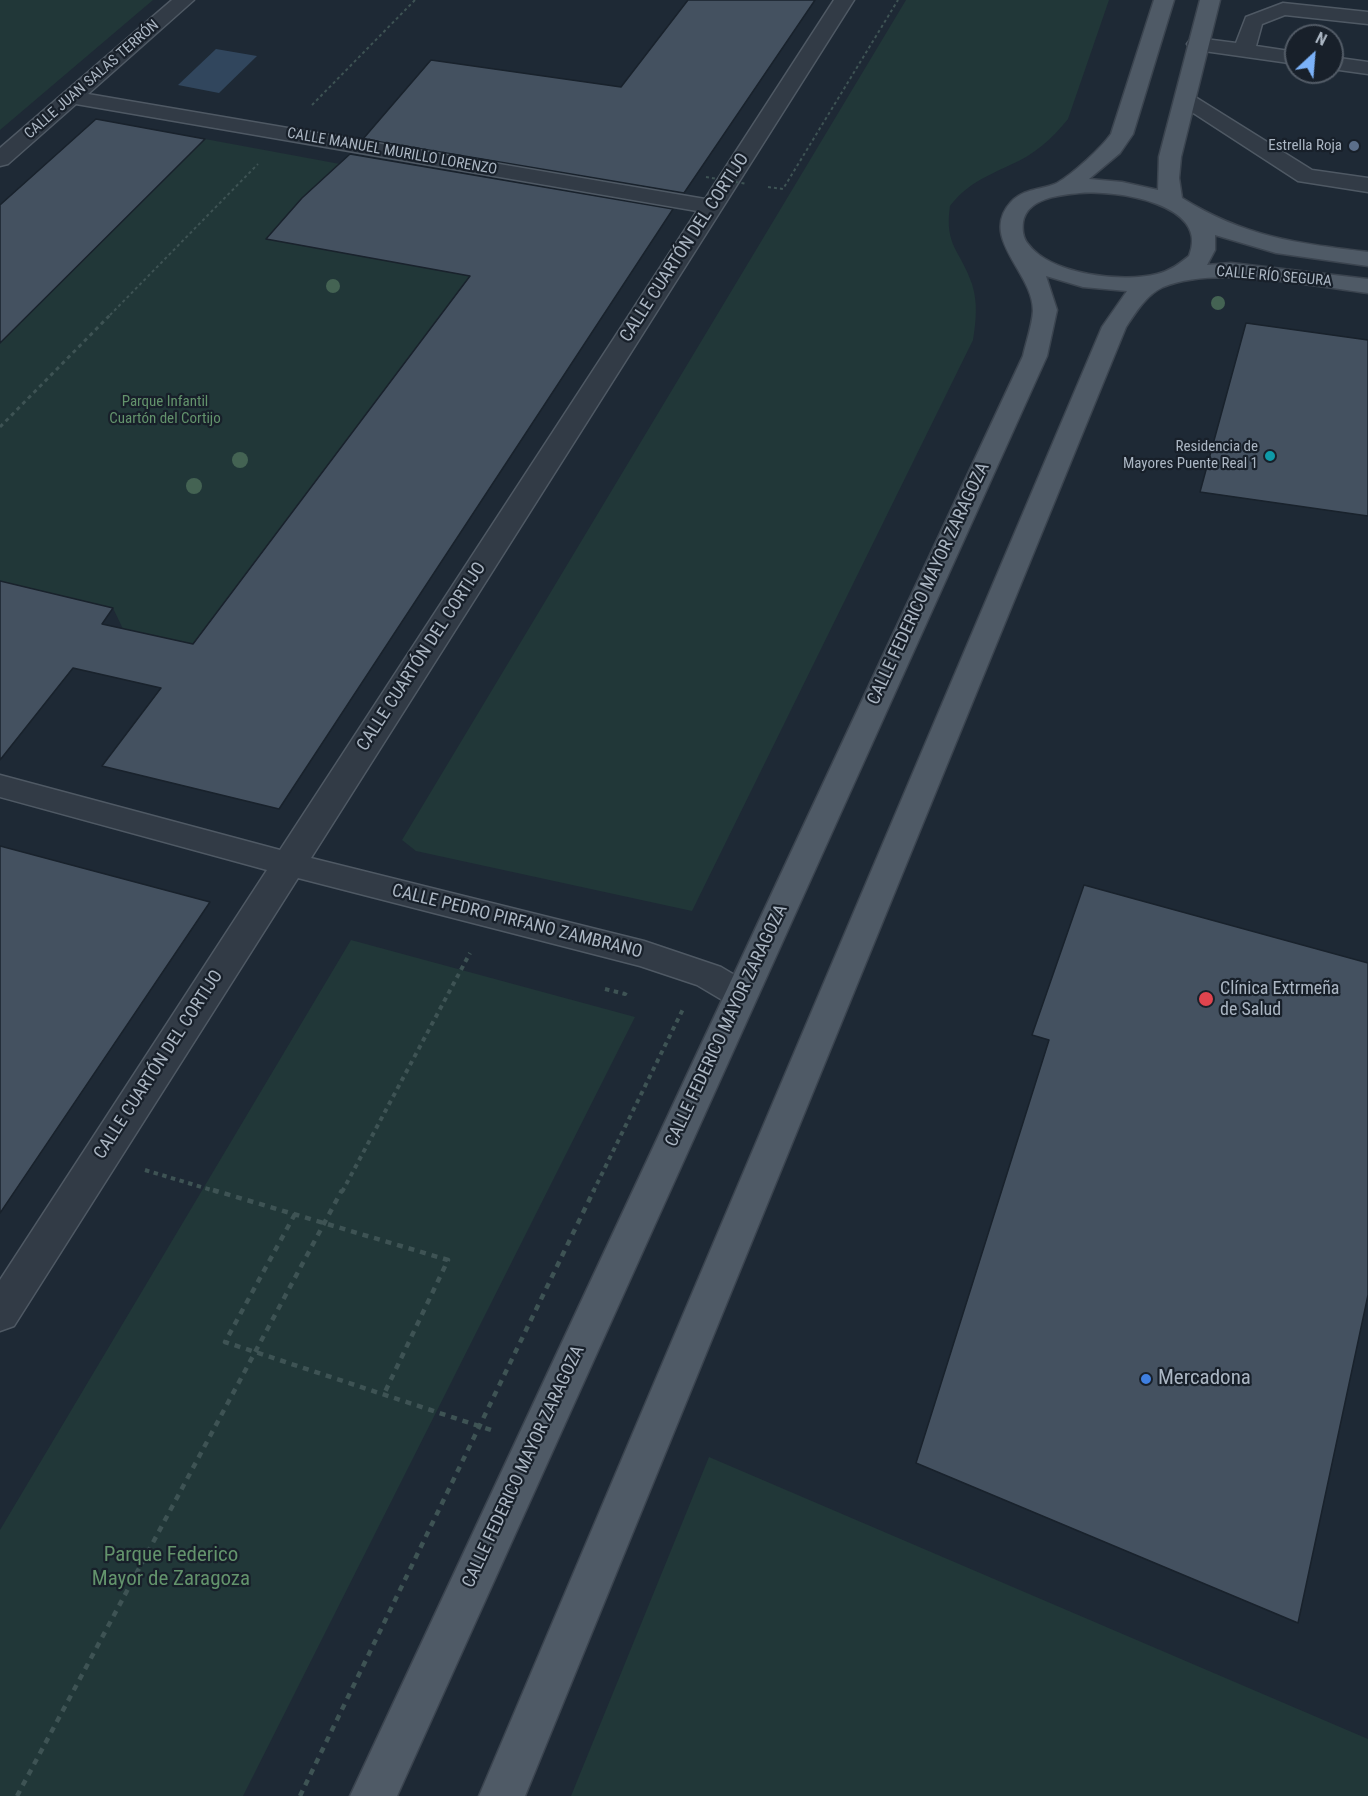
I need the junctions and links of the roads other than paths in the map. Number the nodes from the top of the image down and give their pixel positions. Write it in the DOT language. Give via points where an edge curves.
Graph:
graph roads {
  1 [pos="184,0"];
  2 [pos="844,0"];
  3 [pos="1164,0"];
  4 [pos="1210,0"];
  5 [pos="1368,18"];
  6 [pos="1197,44"];
  7 [pos="1244,51"];
  8 [pos="1284,56"];
  9 [pos="1344,65"];
  10 [pos="1368,68"];
  11 [pos="72,97"];
  12 [pos="1185,99"];
  13 [pos="0,159"];
  14 [pos="1368,186"];
  15 [pos="1065,187"];
  16 [pos="1171,202"];
  17 [pos="712,207"];
  18 [pos="1190,214"];
  19 [pos="1021,251"];
  20 [pos="1368,259"];
  21 [pos="1168,278"];
  22 [pos="1368,286"];
  23 [pos="0,786"];
  24 [pos="288,864"];
  25 [pos="741,995"];
  26 [pos="0,1314"];
  27 [pos="373,1796"];
  28 [pos="502,1796"];
  1 -- 11 [label="street, CALLE JUAN SALAS TERRÓN"];
  2 -- 17 [label="street, CALLE CUARTÓN DEL CORTIJO"];
  3 -- 15 [label="main road" via="1122,134"];
  4 -- 6 [label="main road"];
  5 -- 7 [label="street" via="1283,9 1253,21"];
  6 -- 7 [label="street"];
  6 -- 12 [label="main road"];
  7 -- 8 [label="street"];
  9 -- 10 [label="street"];
  11 -- 13 [label="street, CALLE JUAN SALAS TERRÓN"];
  11 -- 17 [label="street, CALLE MANUEL MURILLO LORENZO"];
  12 -- 14 [label="street" via="1306,176"];
  12 -- 16 [label="main road" via="1168,167"];
  15 -- 16 [label="main road, CALLE RÍO SEGURA" via="1119,186"];
  15 -- 19 [label="main road, CALLE FEDERICO MAYOR ZARAGOZA" via="1021,205 1011,220 1011,235"];
  16 -- 18 [label="main road, CALLE RÍO SEGURA"];
  17 -- 24 [label="street, CALLE CUARTÓN DEL CORTIJO"];
  18 -- 20 [label="main road, CALLE RÍO SEGURA" via="1223,232 1268,245"];
  18 -- 21 [label="main road" via="1203,230 1205,246 1197,261"];
  19 -- 21 [label="main road, CALLE RÍO SEGURA" via="1048,269 1095,283 1127,285"];
  19 -- 25 [label="main road, CALLE FEDERICO MAYOR ZARAGOZA" via="1045,310 1035,356"];
  21 -- 22 [label="main road, CALLE RÍO SEGURA" via="1231,270"];
  21 -- 28 [label="main road" via="1133,298 1114,327"];
  23 -- 24 [label="street, CALLE PEDRO PIRFANO ZAMBRANO"];
  24 -- 25 [label="street, CALLE PEDRO PIRFANO ZAMBRANO" via="644,954 701,973"];
  24 -- 26 [label="street, CALLE CUARTÓN DEL CORTIJO"];
  25 -- 27 [label="main road, CALLE FEDERICO MAYOR ZARAGOZA"];
}
